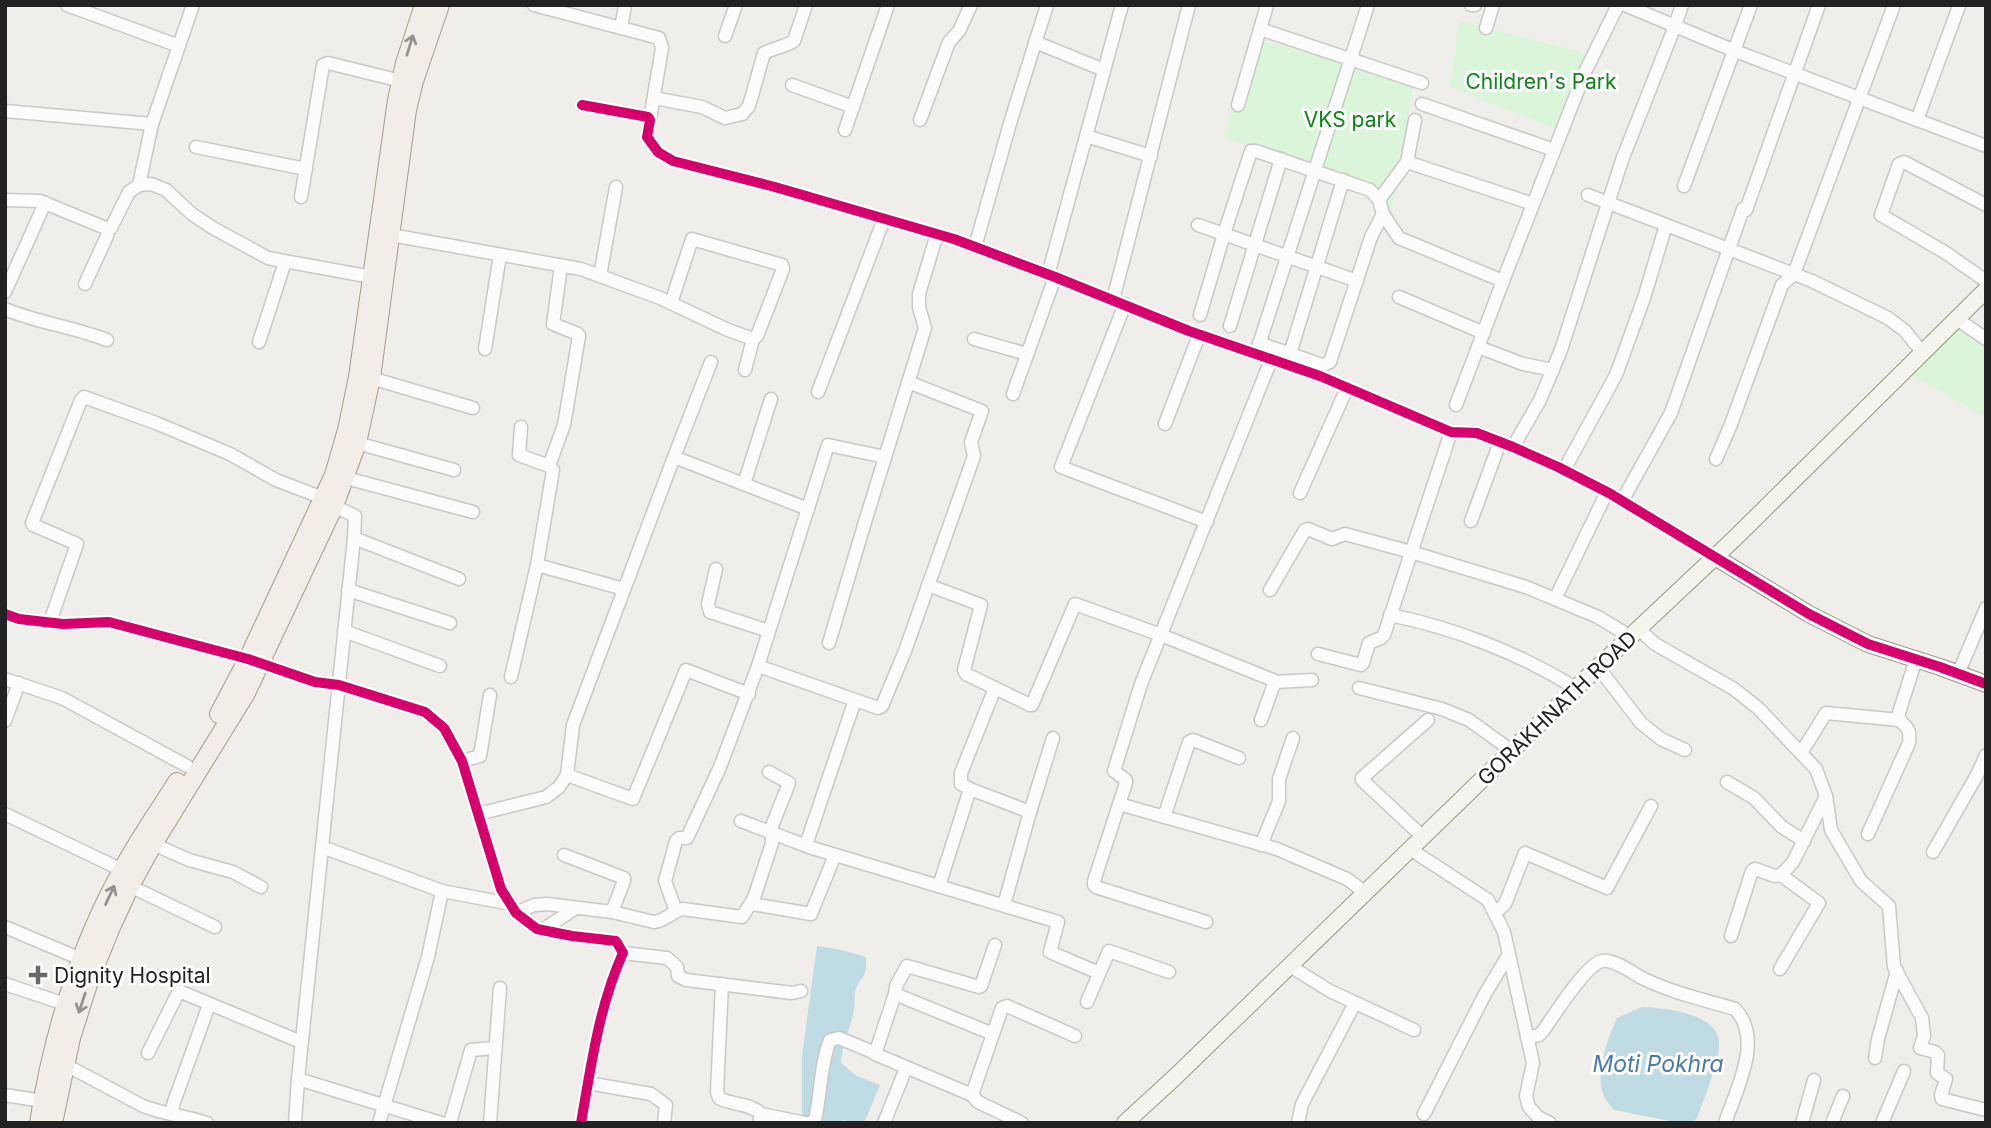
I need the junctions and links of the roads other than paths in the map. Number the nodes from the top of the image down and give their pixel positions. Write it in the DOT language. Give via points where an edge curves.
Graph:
graph roads {
  1 [pos="67,5"];
  2 [pos="193,5"];
  3 [pos="424,5"];
  4 [pos="440,5"];
  5 [pos="534,5"];
  6 [pos="625,5"];
  7 [pos="736,5"];
  8 [pos="806,5"];
  9 [pos="888,5"];
  10 [pos="971,5"];
  11 [pos="1047,5"];
  12 [pos="1122,5"];
  13 [pos="1189,5"];
  14 [pos="1267,5"];
  15 [pos="1368,5"];
  16 [pos="1493,5"];
  17 [pos="1618,5"];
  18 [pos="1625,5"];
  19 [pos="1682,5"];
  20 [pos="1751,5"];
  21 [pos="1819,5"];
  22 [pos="1894,5"];
  23 [pos="1959,6"];
  24 [pos="1675,26"];
  25 [pos="621,28"];
  26 [pos="1486,28"];
  27 [pos="1260,29"];
  28 [pos="725,36"];
  29 [pos="1035,42"];
  30 [pos="179,46"];
  31 [pos="1735,51"];
  32 [pos="1350,59"];
  33 [pos="1104,70"];
  34 [pos="1794,73"];
  35 [pos="401,81"];
  36 [pos="1422,83"];
  37 [pos="792,85"];
  38 [pos="654,98"];
  39 [pos="1860,98"];
  40 [pos="1422,104"];
  41 [pos="582,105"];
  42 [pos="1238,105"];
  43 [pos="853,107"];
  44 [pos="5,111"];
  45 [pos="650,118"];
  46 [pos="920,120"];
  47 [pos="1415,120"];
  48 [pos="1917,120"];
  49 [pos="152,124"];
  50 [pos="845,130"];
  51 [pos="1086,136"];
  52 [pos="1986,146"];
  53 [pos="196,147"];
  54 [pos="1554,149"];
  55 [pos="1151,156"];
  56 [pos="1281,159"];
  57 [pos="1406,162"];
  58 [pos="306,169"];
  59 [pos="1315,171"];
  60 [pos="1343,180"];
  61 [pos="139,185"];
  62 [pos="1684,186"];
  63 [pos="616,187"];
  64 [pos="1588,195"];
  65 [pos="301,197"];
  66 [pos="5,200"];
  67 [pos="1379,200"];
  68 [pos="45,203"];
  69 [pos="1608,203"];
  70 [pos="1533,204"];
  71 [pos="1986,205"];
  72 [pos="1383,214"];
  73 [pos="884,219"];
  74 [pos="1198,225"];
  75 [pos="1666,225"];
  76 [pos="108,229"];
  77 [pos="391,234"];
  78 [pos="937,234"];
  79 [pos="1224,234"];
  80 [pos="1254,244"];
  81 [pos="975,247"];
  82 [pos="1729,249"];
  83 [pos="500,255"];
  84 [pos="1287,257"];
  85 [pos="285,262"];
  86 [pos="561,266"];
  87 [pos="1316,267"];
  88 [pos="1794,274"];
  89 [pos="600,276"];
  90 [pos="1052,276"];
  91 [pos="372,277"];
  92 [pos="1357,281"];
  93 [pos="1503,281"];
  94 [pos="1986,281"];
  95 [pos="85,284"];
  96 [pos="1986,290"];
  97 [pos="5,292"];
  98 [pos="1399,297"];
  99 [pos="1119,302"];
  100 [pos="671,303"];
  101 [pos="5,309"];
  102 [pos="1200,315"];
  103 [pos="1957,320"];
  104 [pos="1230,326"];
  105 [pos="1484,332"];
  106 [pos="1199,335"];
  107 [pos="1986,338"];
  108 [pos="753,339"];
  109 [pos="974,339"];
  110 [pos="107,340"];
  111 [pos="259,342"];
  112 [pos="1478,347"];
  113 [pos="485,349"];
  114 [pos="1258,349"];
  115 [pos="1923,353"];
  116 [pos="1027,354"];
  117 [pos="1290,354"];
  118 [pos="1271,360"];
  119 [pos="711,362"];
  120 [pos="745,370"];
  121 [pos="1553,370"];
  122 [pos="371,378"];
  123 [pos="908,382"];
  124 [pos="1347,388"];
  125 [pos="818,392"];
  126 [pos="1013,394"];
  127 [pos="771,399"];
  128 [pos="1456,405"];
  129 [pos="473,408"];
  130 [pos="1165,424"];
  131 [pos="521,427"];
  132 [pos="1451,432"];
  133 [pos="1500,442"];
  134 [pos="358,443"];
  135 [pos="1513,447"];
  136 [pos="674,457"];
  137 [pos="885,457"];
  138 [pos="1716,459"];
  139 [pos="549,466"];
  140 [pos="454,470"];
  141 [pos="1564,470"];
  142 [pos="346,478"];
  143 [pos="744,484"];
  144 [pos="1607,492"];
  145 [pos="1300,493"];
  146 [pos="1622,500"];
  147 [pos="329,502"];
  148 [pos="808,509"];
  149 [pos="473,512"];
  150 [pos="1471,521"];
  151 [pos="1207,522"];
  152 [pos="354,538"];
  153 [pos="1411,552"];
  154 [pos="1715,557"];
  155 [pos="537,565"];
  156 [pos="716,569"];
  157 [pos="459,579"];
  158 [pos="928,585"];
  159 [pos="624,589"];
  160 [pos="348,590"];
  161 [pos="1269,590"];
  162 [pos="1555,599"];
  163 [pos="1986,608"];
  164 [pos="5,614"];
  165 [pos="1390,615"];
  166 [pos="50,622"];
  167 [pos="450,623"];
  168 [pos="344,631"];
  169 [pos="769,631"];
  170 [pos="1635,633"];
  171 [pos="1161,635"];
  172 [pos="829,643"];
  173 [pos="1318,654"];
  174 [pos="1916,659"];
  175 [pos="254,661"];
  176 [pos="440,666"];
  177 [pos="758,666"];
  178 [pos="1598,667"];
  179 [pos="1958,674"];
  180 [pos="511,677"];
  181 [pos="5,679"];
  182 [pos="1312,680"];
  183 [pos="1274,682"];
  184 [pos="19,684"];
  185 [pos="1986,684"];
  186 [pos="339,685"];
  187 [pos="995,688"];
  188 [pos="1360,688"];
  189 [pos="1577,689"];
  190 [pos="749,694"];
  191 [pos="490,695"];
  192 [pos="855,700"];
  193 [pos="1261,720"];
  194 [pos="1428,720"];
  195 [pos="1899,720"];
  196 [pos="5,721"];
  197 [pos="1053,738"];
  198 [pos="1293,738"];
  199 [pos="1685,750"];
  200 [pos="1512,751"];
  201 [pos="1801,753"];
  202 [pos="1986,755"];
  203 [pos="1239,758"];
  204 [pos="462,761"];
  205 [pos="187,766"];
  206 [pos="769,772"];
  207 [pos="567,775"];
  208 [pos="1727,782"];
  209 [pos="970,789"];
  210 [pos="1826,796"];
  211 [pos="1119,804"];
  212 [pos="1651,806"];
  213 [pos="1030,812"];
  214 [pos="5,814"];
  215 [pos="478,814"];
  216 [pos="1164,817"];
  217 [pos="741,821"];
  218 [pos="772,834"];
  219 [pos="1868,835"];
  220 [pos="1423,837"];
  221 [pos="1804,841"];
  222 [pos="153,844"];
  223 [pos="1261,845"];
  224 [pos="322,847"];
  225 [pos="809,847"];
  226 [pos="1410,849"];
  227 [pos="1933,852"];
  228 [pos="564,855"];
  229 [pos="835,855"];
  230 [pos="1782,875"];
  231 [pos="126,878"];
  232 [pos="939,886"];
  233 [pos="261,887"];
  234 [pos="442,891"];
  235 [pos="1366,893"];
  236 [pos="752,904"];
  237 [pos="1004,905"];
  238 [pos="576,908"];
  239 [pos="513,909"];
  240 [pos="676,911"];
  241 [pos="612,912"];
  242 [pos="1495,913"];
  243 [pos="1206,922"];
  244 [pos="5,927"];
  245 [pos="215,927"];
  246 [pos="542,930"];
  247 [pos="1731,936"];
  248 [pos="995,945"];
  249 [pos="623,953"];
  250 [pos="1509,954"];
  251 [pos="81,959"];
  252 [pos="1290,965"];
  253 [pos="1780,969"];
  254 [pos="1897,971"];
  255 [pos="1169,972"];
  256 [pos="1099,973"];
  257 [pos="722,984"];
  258 [pos="5,985"];
  259 [pos="500,988"];
  260 [pos="801,991"];
  261 [pos="895,995"];
  262 [pos="1087,1002"];
  263 [pos="1356,1003"];
  264 [pos="65,1004"];
  265 [pos="209,1005"];
  266 [pos="1414,1031"];
  267 [pos="993,1034"];
  268 [pos="1075,1036"];
  269 [pos="1527,1038"];
  270 [pos="301,1042"];
  271 [pos="495,1048"];
  272 [pos="148,1053"];
  273 [pos="875,1053"];
  274 [pos="1875,1058"];
  275 [pos="64,1064"];
  276 [pos="906,1068"];
  277 [pos="1904,1071"];
  278 [pos="298,1079"];
  279 [pos="1814,1080"];
  280 [pos="588,1083"];
  281 [pos="5,1095"];
  282 [pos="972,1095"];
  283 [pos="1843,1096"];
  284 [pos="42,1101"];
  285 [pos="384,1105"];
  286 [pos="1986,1110"];
  287 [pos="171,1114"];
  288 [pos="1424,1114"];
  289 [pos="760,1119"];
  290 [pos="39,1123"];
  291 [pos="53,1123"];
  292 [pos="207,1123"];
  293 [pos="295,1123"];
  294 [pos="379,1123"];
  295 [pos="441,1123"];
  296 [pos="450,1123"];
  297 [pos="490,1123"];
  298 [pos="581,1123"];
  299 [pos="664,1123"];
  300 [pos="808,1123"];
  301 [pos="884,1123"];
  302 [pos="1022,1123"];
  303 [pos="1125,1123"];
  304 [pos="1298,1123"];
  305 [pos="1549,1123"];
  306 [pos="1725,1123"];
  307 [pos="1802,1123"];
  308 [pos="1832,1123"];
  309 [pos="1882,1123"];
  1 -- 30 [label="street"];
  2 -- 30 [label="street"];
  35 -- 3 [label="main road, one-way"];
  4 -- 77 [label="main road" via="407,110"];
  5 -- 25 [label="street"];
  6 -- 25 [label="street"];
  7 -- 28 [label="street"];
  8 -- 38 [label="street" via="794,41 764,53 749,106 742,114 725,118 702,107"];
  9 -- 43 [label="street"];
  10 -- 46 [label="street" via="949,42"];
  11 -- 29 [label="street"];
  12 -- 33 [label="street"];
  13 -- 55 [label="street"];
  14 -- 27 [label="street"];
  15 -- 32 [label="street"];
  16 -- 26 [label="street"];
  17 -- 54 [label="street"];
  18 -- 24 [label="street"];
  19 -- 24 [label="street"];
  20 -- 31 [label="street"];
  21 -- 34 [label="street"];
  22 -- 39 [label="street"];
  23 -- 48 [label="street"];
  24 -- 31 [label="street"];
  24 -- 69 [label="street"];
  25 -- 38 [label="street" via="659,38 662,48"];
  27 -- 32 [label="street"];
  27 -- 42 [label="street"];
  29 -- 33 [label="street"];
  29 -- 81 [label="street"];
  30 -- 49 [label="street"];
  31 -- 34 [label="street"];
  31 -- 62 [label="street"];
  32 -- 36 [label="street"];
  32 -- 59 [label="street"];
  33 -- 51 [label="street"];
  34 -- 39 [label="street"];
  34 -- 82 [label="street"];
  35 -- 58 [label="street" via="323,65"];
  35 -- 91 [label="main road"];
  37 -- 43 [label="street"];
  38 -- 45 [label="street"];
  39 -- 48 [label="street"];
  39 -- 88 [label="street"];
  40 -- 54 [label="street"];
  41 -- 45 [label="street"];
  43 -- 50 [label="street"];
  44 -- 49 [label="street"];
  45 -- 73 [label="street" via="647,137 658,152 673,161"];
  47 -- 57 [label="street"];
  48 -- 52 [label="street"];
  49 -- 61 [label="street"];
  51 -- 55 [label="street"];
  51 -- 90 [label="street"];
  53 -- 58 [label="street"];
  54 -- 70 [label="street"];
  55 -- 99 [label="street"];
  56 -- 59 [label="street"];
  56 -- 79 [label="street" via="1251,151"];
  56 -- 80 [label="street"];
  57 -- 67 [label="street"];
  57 -- 70 [label="street"];
  58 -- 65 [label="street"];
  59 -- 60 [label="street"];
  59 -- 84 [label="street"];
  60 -- 67 [label="street" via="1370,190"];
  60 -- 87 [label="street"];
  61 -- 76 [label="street" via="129,192"];
  61 -- 85 [label="street" via="158,186 213,228"];
  63 -- 89 [label="street"];
  64 -- 69 [label="street"];
  66 -- 68 [label="street"];
  67 -- 72 [label="street"];
  68 -- 76 [label="street"];
  68 -- 97 [label="street"];
  69 -- 75 [label="street"];
  69 -- 121 [label="street"];
  70 -- 93 [label="street"];
  71 -- 94 [label="street" via="1903,162 1881,215"];
  72 -- 92 [label="street"];
  72 -- 93 [label="street" via="1399,238"];
  73 -- 78 [label="street"];
  73 -- 125 [label="street"];
  74 -- 79 [label="street"];
  75 -- 82 [label="street"];
  75 -- 141 [label="street" via="1616,375"];
  76 -- 95 [label="street"];
  77 -- 83 [label="street"];
  77 -- 122 [label="main road"];
  78 -- 81 [label="street"];
  78 -- 123 [label="street" via="919,294 925,328"];
  79 -- 80 [label="street"];
  79 -- 102 [label="street"];
  80 -- 84 [label="street"];
  80 -- 104 [label="street"];
  81 -- 90 [label="street"];
  82 -- 88 [label="street"];
  82 -- 146 [label="street" via="1671,413"];
  83 -- 86 [label="street"];
  83 -- 113 [label="street"];
  84 -- 87 [label="street"];
  84 -- 114 [label="street"];
  85 -- 91 [label="street"];
  85 -- 111 [label="street"];
  86 -- 89 [label="street"];
  86 -- 139 [label="street" via="553,324 579,336 564,425"];
  87 -- 92 [label="street"];
  87 -- 117 [label="street"];
  88 -- 115 [label="street" via="1888,318"];
  88 -- 138 [label="street" via="1782,285"];
  89 -- 100 [label="street"];
  90 -- 99 [label="street"];
  90 -- 116 [label="street"];
  91 -- 147 [label="main road" via="358,377"];
  92 -- 117 [label="street" via="1330,362 1323,365"];
  93 -- 105 [label="street"];
  96 -- 103 [label="main road, GORAKHNATH ROAD"];
  98 -- 105 [label="street"];
  99 -- 106 [label="street"];
  99 -- 151 [label="street" via="1061,467"];
  100 -- 108 [label="street"];
  100 -- 108 [label="street" via="692,239 782,265"];
  101 -- 110 [label="street"];
  103 -- 107 [label="street"];
  103 -- 115 [label="main road, GORAKHNATH ROAD"];
  105 -- 112 [label="street"];
  106 -- 114 [label="street"];
  106 -- 130 [label="street"];
  108 -- 120 [label="street"];
  109 -- 116 [label="street"];
  112 -- 121 [label="street"];
  112 -- 128 [label="street"];
  114 -- 117 [label="street"];
  114 -- 118 [label="street"];
  115 -- 154 [label="main road, GORAKHNATH ROAD"];
  116 -- 126 [label="street"];
  118 -- 124 [label="street"];
  118 -- 151 [label="street"];
  119 -- 136 [label="street"];
  121 -- 135 [label="street"];
  122 -- 129 [label="street"];
  122 -- 134 [label="main road"];
  123 -- 137 [label="street"];
  123 -- 158 [label="street" via="982,411 971,442 974,456"];
  124 -- 132 [label="street"];
  124 -- 145 [label="street"];
  127 -- 143 [label="street"];
  131 -- 139 [label="street" via="519,455"];
  132 -- 133 [label="street" via="1478,433"];
  132 -- 153 [label="street"];
  133 -- 135 [label="street"];
  133 -- 150 [label="street"];
  134 -- 140 [label="street"];
  134 -- 142 [label="main road"];
  135 -- 141 [label="street"];
  136 -- 143 [label="street"];
  136 -- 159 [label="street"];
  137 -- 148 [label="street" via="828,444"];
  137 -- 172 [label="street"];
  139 -- 155 [label="street" via="553,470"];
  141 -- 144 [label="street"];
  142 -- 147 [label="main road"];
  142 -- 149 [label="street"];
  143 -- 148 [label="street"];
  144 -- 146 [label="street"];
  144 -- 162 [label="street"];
  146 -- 154 [label="street"];
  147 -- 152 [label="street" via="355,516"];
  147 -- 166 [label="street" via="230,454 84,397 32,523 77,544"];
  147 -- 175 [label="main road"];
  148 -- 169 [label="street"];
  151 -- 171 [label="street"];
  152 -- 157 [label="street"];
  152 -- 160 [label="street"];
  153 -- 161 [label="street" via="1345,534 1330,538 1306,529"];
  153 -- 162 [label="street"];
  153 -- 165 [label="street"];
  154 -- 170 [label="main road, GORAKHNATH ROAD"];
  154 -- 174 [label="main road" via="1868,644"];
  155 -- 159 [label="street"];
  155 -- 180 [label="street"];
  156 -- 169 [label="street" via="710,612"];
  158 -- 187 [label="street" via="981,605 964,672"];
  158 -- 192 [label="street" via="881,706"];
  159 -- 207 [label="street" via="573,725"];
  160 -- 167 [label="street"];
  160 -- 168 [label="street"];
  162 -- 170 [label="street"];
  163 -- 179 [label="street"];
  164 -- 166 [label="street"];
  165 -- 173 [label="street" via="1382,637 1369,643 1362,664"];
  165 -- 189 [label="street" via="1431,623 1479,641"];
  166 -- 175 [label="street" via="109,622"];
  168 -- 176 [label="street"];
  168 -- 186 [label="street"];
  169 -- 177 [label="street"];
  170 -- 178 [label="main road, GORAKHNATH ROAD"];
  170 -- 201 [label="street" via="1734,689"];
  171 -- 183 [label="street"];
  171 -- 187 [label="street" via="1076,604 1032,705"];
  171 -- 211 [label="street" via="1114,771 1126,780"];
  174 -- 179 [label="main road"];
  174 -- 195 [label="street"];
  175 -- 186 [label="street" via="314,682"];
  175 -- 205 [label="main road"];
  175 -- 222 [label="main road" via="246,693"];
  177 -- 190 [label="street"];
  177 -- 192 [label="street"];
  178 -- 189 [label="main road, GORAKHNATH ROAD"];
  178 -- 199 [label="street" via="1641,723"];
  179 -- 185 [label="main road"];
  181 -- 184 [label="street"];
  182 -- 183 [label="street"];
  183 -- 193 [label="street"];
  184 -- 196 [label="street"];
  184 -- 205 [label="street" via="62,698"];
  186 -- 204 [label="street" via="425,712 444,728"];
  186 -- 224 [label="street"];
  187 -- 209 [label="street" via="961,773 961,784"];
  188 -- 200 [label="street" via="1469,720"];
  189 -- 200 [label="main road, GORAKHNATH ROAD"];
  190 -- 207 [label="street" via="686,670 633,799"];
  190 -- 240 [label="street" via="687,838 676,841 665,881"];
  191 -- 204 [label="street" via="480,756"];
  192 -- 225 [label="street"];
  194 -- 220 [label="street" via="1362,778"];
  195 -- 201 [label="street" via="1826,713"];
  195 -- 219 [label="street" via="1906,724 1909,743"];
  197 -- 213 [label="street"];
  198 -- 223 [label="street" via="1279,779 1279,801"];
  200 -- 220 [label="main road, GORAKHNATH ROAD"];
  201 -- 210 [label="street" via="1816,768"];
  202 -- 227 [label="street"];
  203 -- 216 [label="street" via="1189,742"];
  204 -- 215 [label="street"];
  205 -- 231 [label="main road"];
  206 -- 218 [label="street" via="789,783"];
  207 -- 215 [label="street" via="545,797"];
  208 -- 221 [label="street" via="1754,798 1782,827"];
  209 -- 213 [label="street"];
  209 -- 232 [label="street"];
  210 -- 221 [label="street"];
  210 -- 254 [label="street" via="1831,830 1843,851 1861,881 1889,906"];
  211 -- 216 [label="street"];
  211 -- 243 [label="street" via="1094,885"];
  212 -- 242 [label="street" via="1607,888 1525,853 1505,904"];
  213 -- 237 [label="street"];
  214 -- 231 [label="street"];
  215 -- 239 [label="street" via="501,889"];
  216 -- 223 [label="street"];
  217 -- 218 [label="street"];
  218 -- 225 [label="street"];
  218 -- 236 [label="street"];
  220 -- 226 [label="main road, GORAKHNATH ROAD"];
  221 -- 230 [label="street"];
  222 -- 231 [label="main road"];
  222 -- 233 [label="street" via="233,872"];
  223 -- 235 [label="street" via="1347,879"];
  224 -- 234 [label="street"];
  224 -- 270 [label="street"];
  225 -- 229 [label="street"];
  226 -- 235 [label="main road, GORAKHNATH ROAD"];
  226 -- 242 [label="street" via="1488,900"];
  228 -- 241 [label="street" via="624,878"];
  229 -- 232 [label="street"];
  229 -- 236 [label="street" via="811,914"];
  230 -- 247 [label="street" via="1752,871"];
  230 -- 253 [label="street" via="1819,903"];
  231 -- 245 [label="street"];
  251 -- 231 [label="main road, one-way"];
  231 -- 275 [label="main road, one-way"];
  232 -- 237 [label="street"];
  234 -- 239 [label="street"];
  234 -- 285 [label="street" via="428,957"];
  235 -- 252 [label="main road, GORAKHNATH ROAD"];
  236 -- 240 [label="street" via="739,918"];
  237 -- 256 [label="street" via="1058,922 1050,952"];
  238 -- 239 [label="street" via="541,904"];
  238 -- 241 [label="street"];
  238 -- 246 [label="street"];
  239 -- 246 [label="street"];
  240 -- 241 [label="street" via="658,922"];
  242 -- 250 [label="street"];
  244 -- 251 [label="street"];
  246 -- 249 [label="street" via="616,941"];
  248 -- 261 [label="street" via="979,987 908,966"];
  249 -- 257 [label="street" via="667,958 686,980"];
  249 -- 280 [label="street" via="597,1036"];
  250 -- 269 [label="street"];
  250 -- 288 [label="street"];
  251 -- 264 [label="main road"];
  252 -- 263 [label="street"];
  252 -- 303 [label="main road, GORAKHNATH ROAD"];
  254 -- 274 [label="street"];
  254 -- 286 [label="street" via="1922,1018 1920,1048 1938,1055 1937,1073 1946,1080 1942,1098"];
  255 -- 256 [label="street" via="1110,950"];
  256 -- 262 [label="street"];
  257 -- 260 [label="street"];
  257 -- 289 [label="street" via="716,1092 725,1101 757,1110"];
  258 -- 264 [label="street"];
  259 -- 271 [label="street"];
  261 -- 267 [label="street"];
  261 -- 273 [label="street"];
  263 -- 266 [label="street"];
  263 -- 304 [label="street" via="1302,1104"];
  264 -- 284 [label="main road"];
  265 -- 270 [label="street"];
  265 -- 272 [label="street" via="178,992"];
  265 -- 287 [label="street"];
  267 -- 268 [label="street" via="1004,1006"];
  267 -- 282 [label="street"];
  269 -- 305 [label="street" via="1533,1063 1526,1096 1529,1107"];
  269 -- 306 [label="street" via="1543,1031 1579,980 1599,961 1735,1010 1746,1030 1747,1058"];
  270 -- 278 [label="street"];
  271 -- 296 [label="street" via="471,1051"];
  271 -- 297 [label="street"];
  273 -- 276 [label="street"];
  273 -- 300 [label="street" via="839,1038 830,1040 815,1120"];
  275 -- 287 [label="street" via="143,1106"];
  275 -- 291 [label="main road"];
  276 -- 282 [label="street"];
  276 -- 301 [label="street"];
  277 -- 309 [label="street"];
  278 -- 285 [label="street"];
  278 -- 293 [label="street"];
  279 -- 307 [label="street"];
  280 -- 298 [label="street"];
  280 -- 299 [label="street" via="651,1094 666,1105"];
  281 -- 284 [label="street"];
  282 -- 302 [label="street"];
  283 -- 308 [label="street"];
  284 -- 290 [label="main road"];
  285 -- 294 [label="street"];
  285 -- 295 [label="street"];
  287 -- 292 [label="street"];
  289 -- 300 [label="street"];
}
